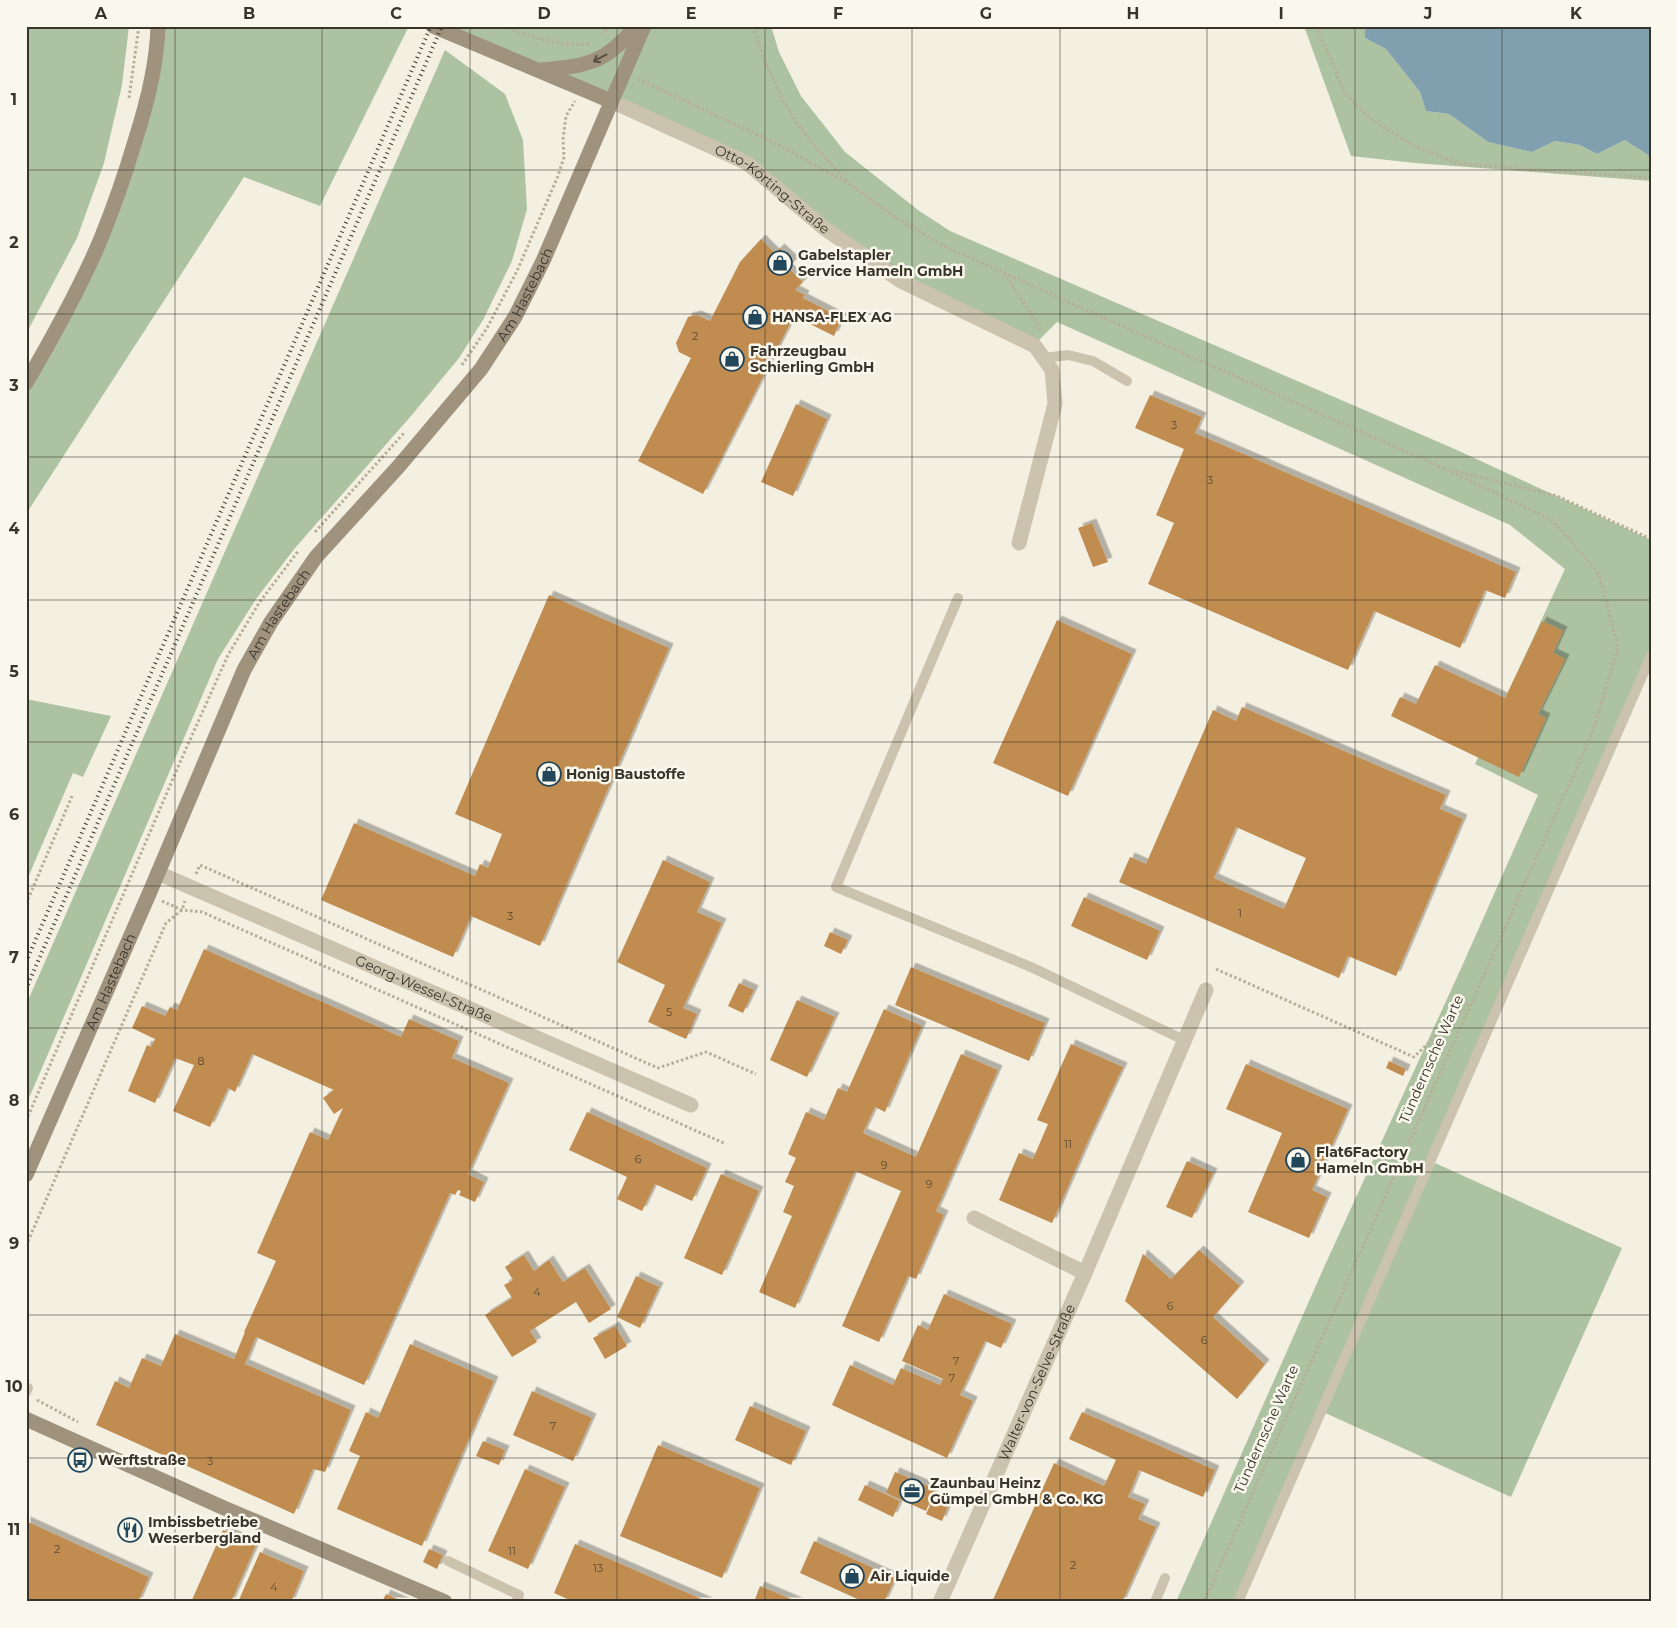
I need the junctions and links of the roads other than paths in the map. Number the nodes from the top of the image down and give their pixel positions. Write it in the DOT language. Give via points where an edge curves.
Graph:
graph roads {
  1 [pos="158,26"];
  2 [pos="167,26"];
  3 [pos="434,26"];
  4 [pos="636,26"];
  5 [pos="644,26"];
  6 [pos="158,43"];
  7 [pos="540,70"];
  8 [pos="611,101"];
  9 [pos="1044,358"];
  10 [pos="1127,381"];
  11 [pos="26,383"];
  12 [pos="1019,543"];
  13 [pos="958,598"];
  14 [pos="1651,656"];
  15 [pos="158,872"];
  16 [pos="1206,990"];
  17 [pos="1184,1040"];
  18 [pos="690,1105"];
  19 [pos="26,1175"];
  20 [pos="974,1218"];
  21 [pos="1085,1273"];
  22 [pos="26,1419"];
  23 [pos="448,1561"];
  24 [pos="1165,1578"];
  25 [pos="445,1602"];
  26 [pos="516,1602"];
  27 [pos="940,1602"];
  28 [pos="1155,1602"];
  29 [pos="1238,1602"];
  1 -- 6 [label="main road"];
  2 -- 6 [label="main road"];
  3 -- 7 [label="main road"];
  4 -- 7 [label="main road, one-way" via="601,59 576,67"];
  5 -- 8 [label="main road, Am Hastebach"];
  6 -- 11 [label="main road" via="146,105 125,175 100,241 75,295"];
  7 -- 8 [label="main road"];
  8 -- 9 [label="street, Otto-Körting-Straße" via="747,163 824,228 901,281 1035,346"];
  8 -- 15 [label="main road, Am Hastebach" via="543,262 515,317 481,369 399,466 316,556 271,622 244,670"];
  9 -- 10 [label="lane" via="1068,355 1093,361"];
  9 -- 12 [label="street, Otto-Körting-Straße" via="1052,370 1055,404"];
  13 -- 17 [label="lane" via="836,887 1031,967"];
  14 -- 29 [label="lane"];
  15 -- 18 [label="street, Georg-Wessel-Straße"];
  15 -- 19 [label="main road, Am Hastebach"];
  16 -- 17 [label="street, Walter-von-Selve-Straße"];
  17 -- 21 [label="street, Walter-von-Selve-Straße"];
  20 -- 21 [label="street"];
  21 -- 27 [label="street, Walter-von-Selve-Straße"];
  22 -- 25 [label="main road"];
  23 -- 26 [label="lane" via="519,1595"];
  24 -- 28 [label="lane"];
}
